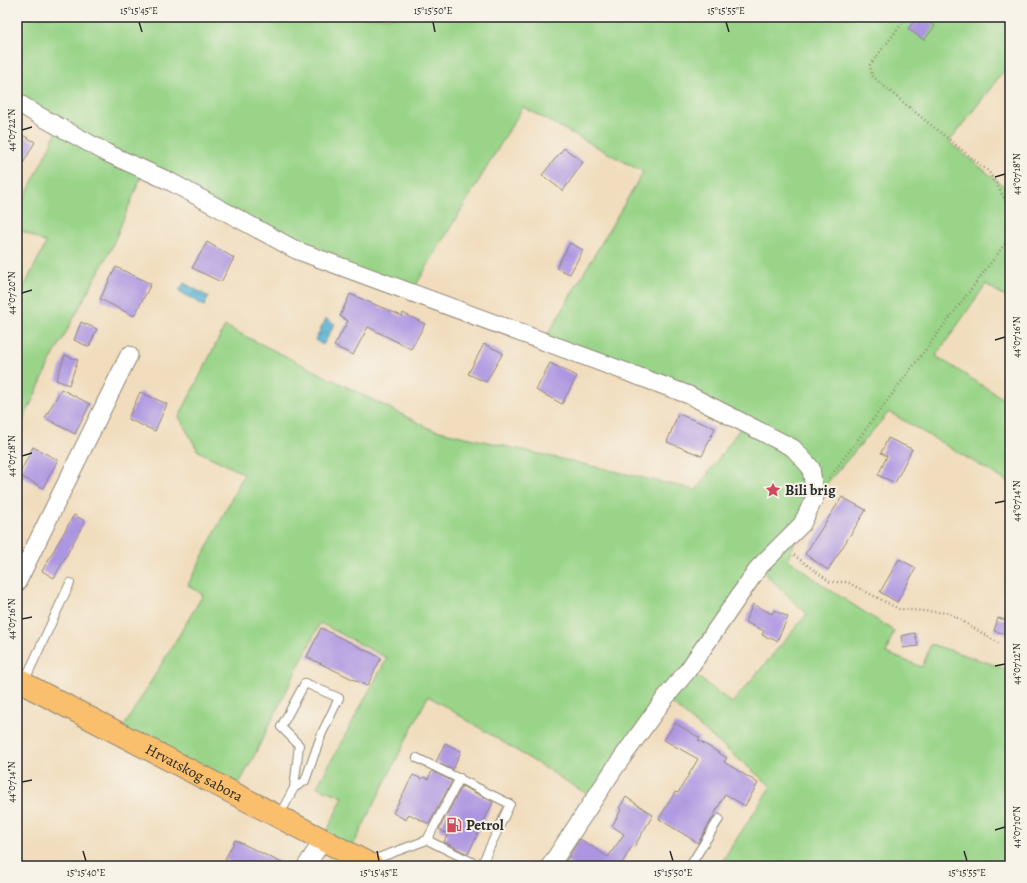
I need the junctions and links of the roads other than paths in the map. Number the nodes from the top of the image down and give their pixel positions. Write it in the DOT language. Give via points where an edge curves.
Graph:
graph roads {
  1 [pos="17,102"];
  2 [pos="129,355"];
  3 [pos="17,583"];
  4 [pos="70,583"];
  5 [pos="20,680"];
  6 [pos="417,758"];
  7 [pos="460,778"];
  8 [pos="294,788"];
  9 [pos="278,817"];
  10 [pos="719,820"];
  11 [pos="427,840"];
  12 [pos="349,855"];
  13 [pos="306,866"];
  14 [pos="481,866"];
  15 [pos="550,866"];
  16 [pos="690,866"];
  1 -- 15 [label="street" via="101,150 171,182 296,250 689,395 793,448 811,468 815,497 802,524 759,567 688,670 614,769"];
  2 -- 3 [label="street"];
  4 -- 5 [label="lane"];
  5 -- 9 [label="main road, Hrvatskog sabora"];
  6 -- 7 [label="lane"];
  7 -- 11 [label="lane"];
  7 -- 14 [label="lane" via="510,804"];
  8 -- 8 [label="lane" via="305,781 322,733 339,698 305,683 282,727 299,744"];
  8 -- 9 [label="lane"];
  9 -- 12 [label="main road, Hrvatskog sabora"];
  10 -- 16 [label="lane"];
  11 -- 12 [label="lane"];
  11 -- 14 [label="lane"];
  12 -- 13 [label="street"];
}
